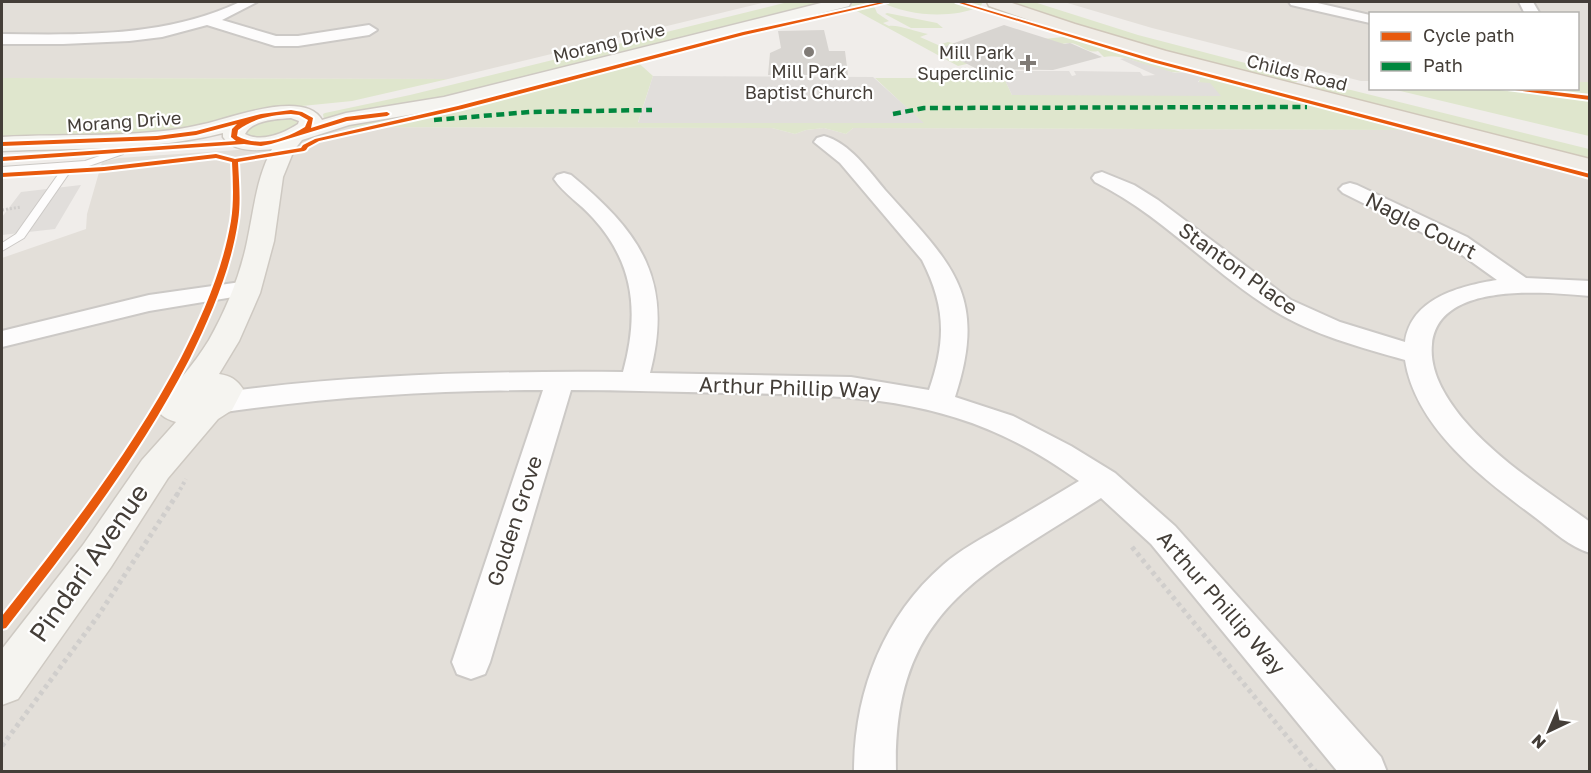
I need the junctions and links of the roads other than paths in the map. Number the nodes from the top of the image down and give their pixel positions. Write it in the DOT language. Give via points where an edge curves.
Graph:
graph roads {
  1 [pos="250,2"];
  2 [pos="777,2"];
  3 [pos="843,2"];
  4 [pos="995,2"];
  5 [pos="1042,2"];
  6 [pos="1296,2"];
  7 [pos="1369,19"];
  8 [pos="205,20"];
  9 [pos="369,30"];
  10 [pos="2,39"];
  11 [pos="583,49"];
  12 [pos="1314,78"];
  13 [pos="432,86"];
  14 [pos="1298,92"];
  15 [pos="299,127"];
  16 [pos="1520,128"];
  17 [pos="248,135"];
  18 [pos="824,142"];
  19 [pos="2,144"];
  20 [pos="120,152"];
  21 [pos="2,159"];
  22 [pos="69,166"];
  23 [pos="1590,166"];
  24 [pos="2,170"];
  25 [pos="564,178"];
  26 [pos="1102,178"];
  27 [pos="267,188"];
  28 [pos="1350,189"];
  29 [pos="2,248"];
  30 [pos="1521,286"];
  31 [pos="248,288"];
  32 [pos="1590,289"];
  33 [pos="2,339"];
  34 [pos="1416,354"];
  35 [pos="560,381"];
  36 [pos="634,382"];
  37 [pos="207,397"];
  38 [pos="939,401"];
  39 [pos="1104,481"];
  40 [pos="1590,540"];
  41 [pos="471,662"];
  42 [pos="2,684"];
  43 [pos="875,771"];
  44 [pos="1366,771"];
  1 -- 8 [label="street"];
  2 -- 11 [label="main road, Morang Drive"];
  3 -- 15 [label="main road, Morang Drive" via="464,98"];
  4 -- 14 [label="main road, Childs Road" via="1117,43"];
  5 -- 12 [label="main road, Childs Road" via="1144,34"];
  6 -- 7 [label="street"];
  8 -- 9 [label="street" via="275,41"];
  8 -- 10 [label="street" via="122,37"];
  12 -- 14 [label="main road"];
  12 -- 16 [label="main road, Childs Road"];
  13 -- 15 [label="main road"];
  14 -- 23 [label="main road, Childs Road"];
  15 -- 17 [label="main road" via="269,114"];
  15 -- 27 [label="main road, Pindari Avenue" via="285,145"];
  17 -- 19 [label="main road, Morang Drive" via="204,132 157,138"];
  17 -- 20 [label="main road, Morang Drive"];
  17 -- 27 [label="main road, Pindari Avenue"];
  18 -- 38 [label="street" via="848,159 942,273 955,312 956,330 952,366"];
  20 -- 21 [label="main road, Morang Drive"];
  20 -- 22 [label="lane"];
  22 -- 24 [label="lane"];
  22 -- 29 [label="lane" via="20,236"];
  25 -- 36 [label="street" via="611,221 639,269 645,292 645,326"];
  26 -- 34 [label="street, Stanton Place" via="1137,195 1292,310 1350,335"];
  27 -- 31 [label="main road, Pindari Avenue" via="265,226"];
  28 -- 30 [label="street, Nagle Court" via="1459,242"];
  30 -- 32 [label="street"];
  30 -- 34 [label="street" via="1466,294 1449,301 1425,321"];
  31 -- 33 [label="street" via="138,305"];
  31 -- 37 [label="main road, Pindari Avenue"];
  34 -- 40 [label="street" via="1432,399 1453,427 1512,481"];
  35 -- 36 [label="street, Arthur Phillip Way"];
  35 -- 37 [label="street, Arthur Phillip Way" via="421,383"];
  35 -- 41 [label="street, Golden Grove"];
  36 -- 38 [label="street, Arthur Phillip Way" via="849,387"];
  37 -- 42 [label="main road, Pindari Avenue" via="172,471 97,556"];
  38 -- 39 [label="street, Arthur Phillip Way" via="1026,434"];
  39 -- 43 [label="street" via="994,549 934,596 902,642 889,672 878,707"];
  39 -- 44 [label="street, Arthur Phillip Way" via="1163,535"];
}
